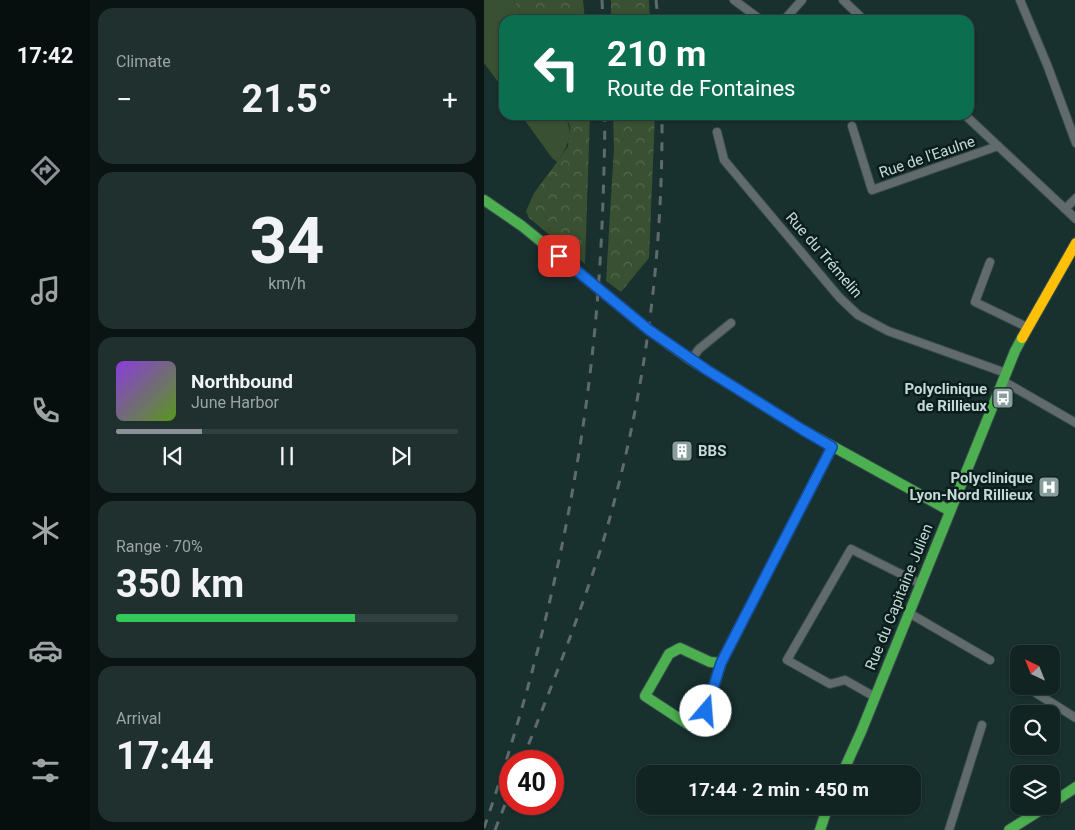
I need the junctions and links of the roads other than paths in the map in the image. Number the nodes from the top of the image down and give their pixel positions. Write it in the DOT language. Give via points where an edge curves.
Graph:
graph roads {
  1 [pos="734,0"];
  2 [pos="802,0"];
  3 [pos="843,0"];
  4 [pos="1020,0"];
  5 [pos="754,15"];
  6 [pos="788,15"];
  7 [pos="859,15"];
  8 [pos="970,120"];
  9 [pos="852,126"];
  10 [pos="717,132"];
  11 [pos="1075,143"];
  12 [pos="998,146"];
  13 [pos="1075,198"];
  14 [pos="484,200"];
  15 [pos="1065,209"];
  16 [pos="1075,219"];
  17 [pos="1075,244"];
  18 [pos="990,262"];
  19 [pos="730,324"];
  20 [pos="1027,327"];
  21 [pos="691,360"];
  22 [pos="1004,377"];
  23 [pos="1075,423"];
  24 [pos="832,447"];
  25 [pos="950,511"];
  26 [pos="921,584"];
  27 [pos="909,613"];
  28 [pos="990,660"];
  29 [pos="721,663"];
  30 [pos="1039,695"];
  31 [pos="875,697"];
  32 [pos="1075,718"];
  33 [pos="982,725"];
  34 [pos="846,765"];
  35 [pos="1075,787"];
  36 [pos="1060,797"];
  37 [pos="825,815"];
  38 [pos="1033,815"];
  39 [pos="820,830"];
  40 [pos="949,830"];
  41 [pos="1009,830"];
  1 -- 5 [label="street"];
  2 -- 6 [label="street"];
  3 -- 7 [label="street"];
  4 -- 11 [label="street"];
  8 -- 12 [label="street"];
  9 -- 12 [label="street, Rue de l'Eaulne" via="872,190"];
  10 -- 22 [label="street, Rue du Trémelin" via="724,160 839,297 858,314 888,331"];
  12 -- 15 [label="street"];
  13 -- 15 [label="street"];
  14 -- 21 [label="street, bridge"];
  15 -- 16 [label="street"];
  17 -- 20 [label="street, Rue du Capitaine Julien"];
  18 -- 20 [label="street" via="975,302"];
  19 -- 21 [label="street" via="699,349"];
  20 -- 22 [label="street, Rue du Capitaine Julien"];
  21 -- 24 [label="street"];
  22 -- 23 [label="street, Rue du Trémelin"];
  22 -- 25 [label="street, Rue du Capitaine Julien"];
  24 -- 25 [label="street"];
  24 -- 29 [label="street"];
  25 -- 26 [label="street, Rue du Capitaine Julien"];
  26 -- 27 [label="street, Rue du Capitaine Julien"];
  26 -- 31 [label="street" via="852,550 787,660 830,684 845,680"];
  27 -- 28 [label="street"];
  27 -- 31 [label="street, Rue du Capitaine Julien"];
  29 -- 29 [label="street" via="706,711 700,720 689,725 646,696 669,654 680,648 710,662"];
  30 -- 32 [label="street"];
  31 -- 34 [label="street, Rue du Capitaine Julien"];
  33 -- 40 [label="street"];
  35 -- 36 [label="street"];
  37 -- 39 [label="street"];
  38 -- 41 [label="street"];
}
